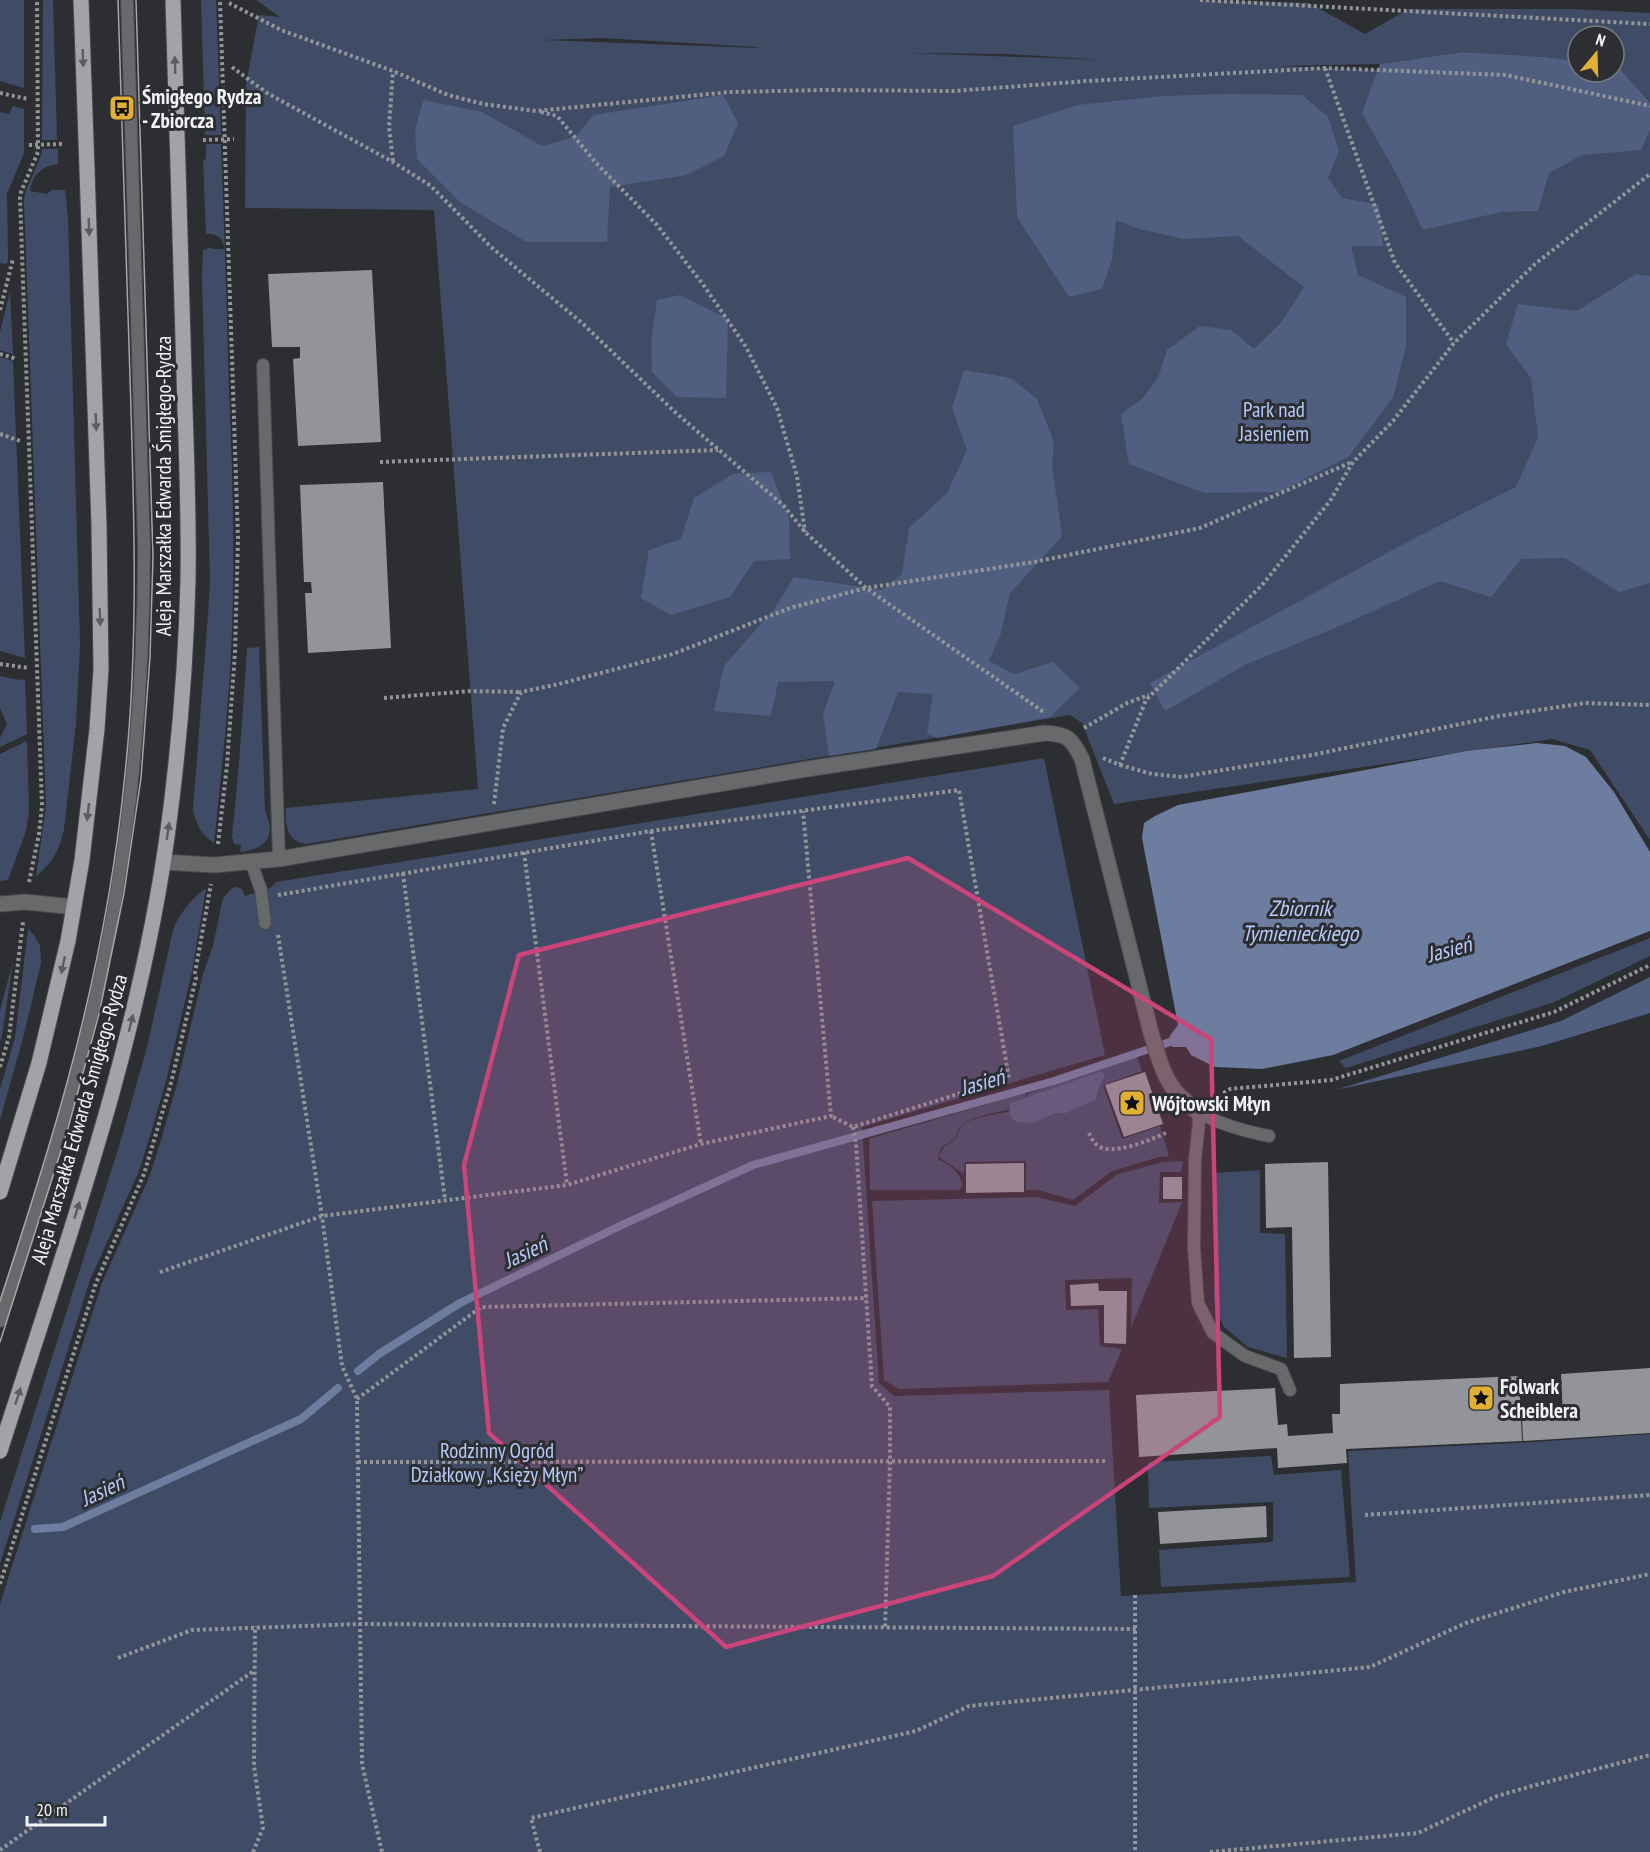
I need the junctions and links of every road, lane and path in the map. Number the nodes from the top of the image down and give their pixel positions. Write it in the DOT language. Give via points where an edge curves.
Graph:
graph roads {
  1 [pos="38,0"];
  2 [pos="81,0"];
  3 [pos="127,0"];
  4 [pos="173,0"];
  5 [pos="220,0"];
  6 [pos="1200,0"];
  7 [pos="229,3"];
  8 [pos="1650,24"];
  9 [pos="232,67"];
  10 [pos="1325,68"];
  11 [pos="393,71"];
  12 [pos="0,93"];
  13 [pos="28,99"];
  14 [pos="1650,106"];
  15 [pos="536,111"];
  16 [pos="225,139"];
  17 [pos="234,139"];
  18 [pos="202,140"];
  19 [pos="62,144"];
  20 [pos="29,145"];
  21 [pos="38,145"];
  22 [pos="393,162"];
  23 [pos="1650,174"];
  24 [pos="13,259"];
  25 [pos="2,291"];
  26 [pos="0,310"];
  27 [pos="1454,343"];
  28 [pos="0,354"];
  29 [pos="17,359"];
  30 [pos="263,365"];
  31 [pos="0,434"];
  32 [pos="20,441"];
  33 [pos="718,450"];
  34 [pos="380,462"];
  35 [pos="1353,462"];
  36 [pos="805,532"];
  37 [pos="866,588"];
  38 [pos="0,663"];
  39 [pos="29,668"];
  40 [pos="521,692"];
  41 [pos="1152,694"];
  42 [pos="384,698"];
  43 [pos="1650,705"];
  44 [pos="1072,742"];
  45 [pos="1120,765"];
  46 [pos="803,811"];
  47 [pos="491,823"];
  48 [pos="651,831"];
  49 [pos="218,847"];
  50 [pos="524,852"];
  51 [pos="279,859"];
  52 [pos="163,862"];
  53 [pos="251,862"];
  54 [pos="403,873"];
  55 [pos="211,884"];
  56 [pos="261,890"];
  57 [pos="26,902"];
  58 [pos="0,904"];
  59 [pos="75,907"];
  60 [pos="265,923"];
  61 [pos="277,930"];
  62 [pos="1650,965"];
  63 [pos="0,1067"];
  64 [pos="1196,1111"];
  65 [pos="831,1116"];
  66 [pos="854,1127"];
  67 [pos="1089,1132"];
  68 [pos="1166,1133"];
  69 [pos="1269,1136"];
  70 [pos="701,1144"];
  71 [pos="567,1185"];
  72 [pos="0,1192"];
  73 [pos="445,1200"];
  74 [pos="322,1216"];
  75 [pos="160,1272"];
  76 [pos="867,1298"];
  77 [pos="0,1321"];
  78 [pos="1290,1390"];
  79 [pos="357,1399"];
  80 [pos="0,1452"];
  81 [pos="890,1461"];
  82 [pos="1106,1461"];
  83 [pos="358,1462"];
  84 [pos="1650,1495"];
  85 [pos="1365,1515"];
  86 [pos="1650,1574"];
  87 [pos="0,1584"];
  88 [pos="1135,1595"];
  89 [pos="360,1624"];
  90 [pos="255,1626"];
  91 [pos="885,1628"];
  92 [pos="1136,1629"];
  93 [pos="118,1658"];
  94 [pos="255,1670"];
  95 [pos="1135,1689"];
  96 [pos="1650,1755"];
  97 [pos="0,1850"];
  98 [pos="253,1852"];
  99 [pos="382,1852"];
  100 [pos="540,1852"];
  101 [pos="1135,1852"];
  102 [pos="1210,1852"];
  1 -- 21 [label="path"];
  2 -- 59 [label="main road, one-way, bridge" via="101,669 93,775"];
  3 -- 77 [label="lane" via="144,546 137,736 122,860 93,1010 60,1134"];
  52 -- 4 [label="main road, Aleja Marszałka Edwarda Śmigłego-Rydza, one-way, bridge" via="176,756 188,584"];
  5 -- 16 [label="path"];
  6 -- 8 [label="path"];
  7 -- 11 [label="path" via="281,30"];
  9 -- 22 [label="path" via="267,93"];
  10 -- 14 [label="path" via="1506,75"];
  10 -- 15 [label="path" via="954,91 730,92"];
  10 -- 27 [label="path" via="1395,263"];
  11 -- 15 [label="path" via="448,95"];
  11 -- 22 [label="path" via="389,127"];
  12 -- 13 [label="path"];
  15 -- 36 [label="path" via="557,116 596,163 657,225 746,347 777,408 797,476"];
  16 -- 17 [label="path"];
  16 -- 18 [label="path"];
  16 -- 49 [label="path" via="237,595 231,718"];
  19 -- 21 [label="path"];
  20 -- 21 [label="path"];
  21 -- 57 [label="path" via="20,198 42,814"];
  22 -- 33 [label="path" via="431,186 491,247 582,323"];
  23 -- 27 [label="path" via="1535,264"];
  24 -- 25 [label="path"];
  25 -- 26 [label="path"];
  27 -- 35 [label="path" via="1393,421"];
  28 -- 29 [label="path"];
  30 -- 51 [label="lane"];
  31 -- 32 [label="path"];
  33 -- 34 [label="path"];
  33 -- 36 [label="path" via="783,505"];
  35 -- 37 [label="path" via="1200,528 1034,562"];
  35 -- 41 [label="path" via="1330,501 1263,584"];
  36 -- 37 [label="path"];
  37 -- 40 [label="path" via="790,608 672,654"];
  37 -- 44 [label="path" via="1050,717"];
  38 -- 39 [label="path"];
  40 -- 42 [label="path"];
  40 -- 47 [label="path" via="503,728"];
  41 -- 44 [label="path" via="1127,702"];
  41 -- 45 [label="path" via="1146,700"];
  43 -- 45 [label="path" via="1585,703 1499,716 1182,777"];
  44 -- 45 [label="path"];
  44 -- 47 [label="street" via="1058,734 1033,734"];
  44 -- 64 [label="street" via="1082,759 1159,1060 1175,1091"];
  46 -- 48 [label="path"];
  46 -- 65 [label="path"];
  46 -- 66 [label="path" via="959,790 1009,1078"];
  47 -- 51 [label="street"];
  48 -- 50 [label="path"];
  48 -- 70 [label="path"];
  50 -- 54 [label="path"];
  50 -- 71 [label="path"];
  51 -- 53 [label="street"];
  52 -- 53 [label="street"];
  80 -- 52 [label="main road, Aleja Marszałka Edwarda Śmigłego-Rydza, one-way" via="117,1079"];
  53 -- 56 [label="lane"];
  54 -- 56 [label="path" via="272,896"];
  54 -- 73 [label="path"];
  55 -- 87 [label="path" via="196,978 144,1174 96,1283"];
  56 -- 60 [label="lane"];
  57 -- 58 [label="street"];
  57 -- 59 [label="street"];
  57 -- 63 [label="path" via="9,1037"];
  59 -- 72 [label="main road, one-way" via="41,1053"];
  61 -- 74 [label="path"];
  62 -- 64 [label="path" via="1554,1012 1331,1080 1230,1089"];
  64 -- 69 [label="lane" via="1213,1120"];
  64 -- 78 [label="lane" via="1194,1247 1198,1303 1213,1333 1245,1356 1281,1369"];
  65 -- 66 [label="path"];
  65 -- 70 [label="path"];
  66 -- 76 [label="path"];
  67 -- 68 [label="path" via="1095,1144 1113,1150"];
  70 -- 71 [label="path"];
  71 -- 73 [label="path"];
  73 -- 74 [label="path"];
  74 -- 75 [label="path"];
  74 -- 79 [label="path" via="342,1366"];
  76 -- 79 [label="path" via="481,1307"];
  76 -- 81 [label="path" via="872,1386 890,1407"];
  79 -- 83 [label="path"];
  81 -- 82 [label="path"];
  81 -- 83 [label="path"];
  81 -- 91 [label="path"];
  83 -- 89 [label="path"];
  84 -- 85 [label="path"];
  86 -- 95 [label="path" via="1564,1592 1466,1623 1370,1666"];
  88 -- 92 [label="path"];
  89 -- 90 [label="path"];
  89 -- 91 [label="path"];
  89 -- 99 [label="path" via="362,1764"];
  90 -- 93 [label="path" via="192,1630"];
  90 -- 94 [label="path"];
  91 -- 92 [label="path"];
  92 -- 95 [label="path"];
  94 -- 97 [label="path"];
  94 -- 98 [label="path" via="254,1766 263,1828"];
  95 -- 100 [label="path" via="969,1706 916,1731 531,1818"];
  95 -- 101 [label="path"];
  96 -- 102 [label="path" via="1497,1796 1418,1833"];
}
